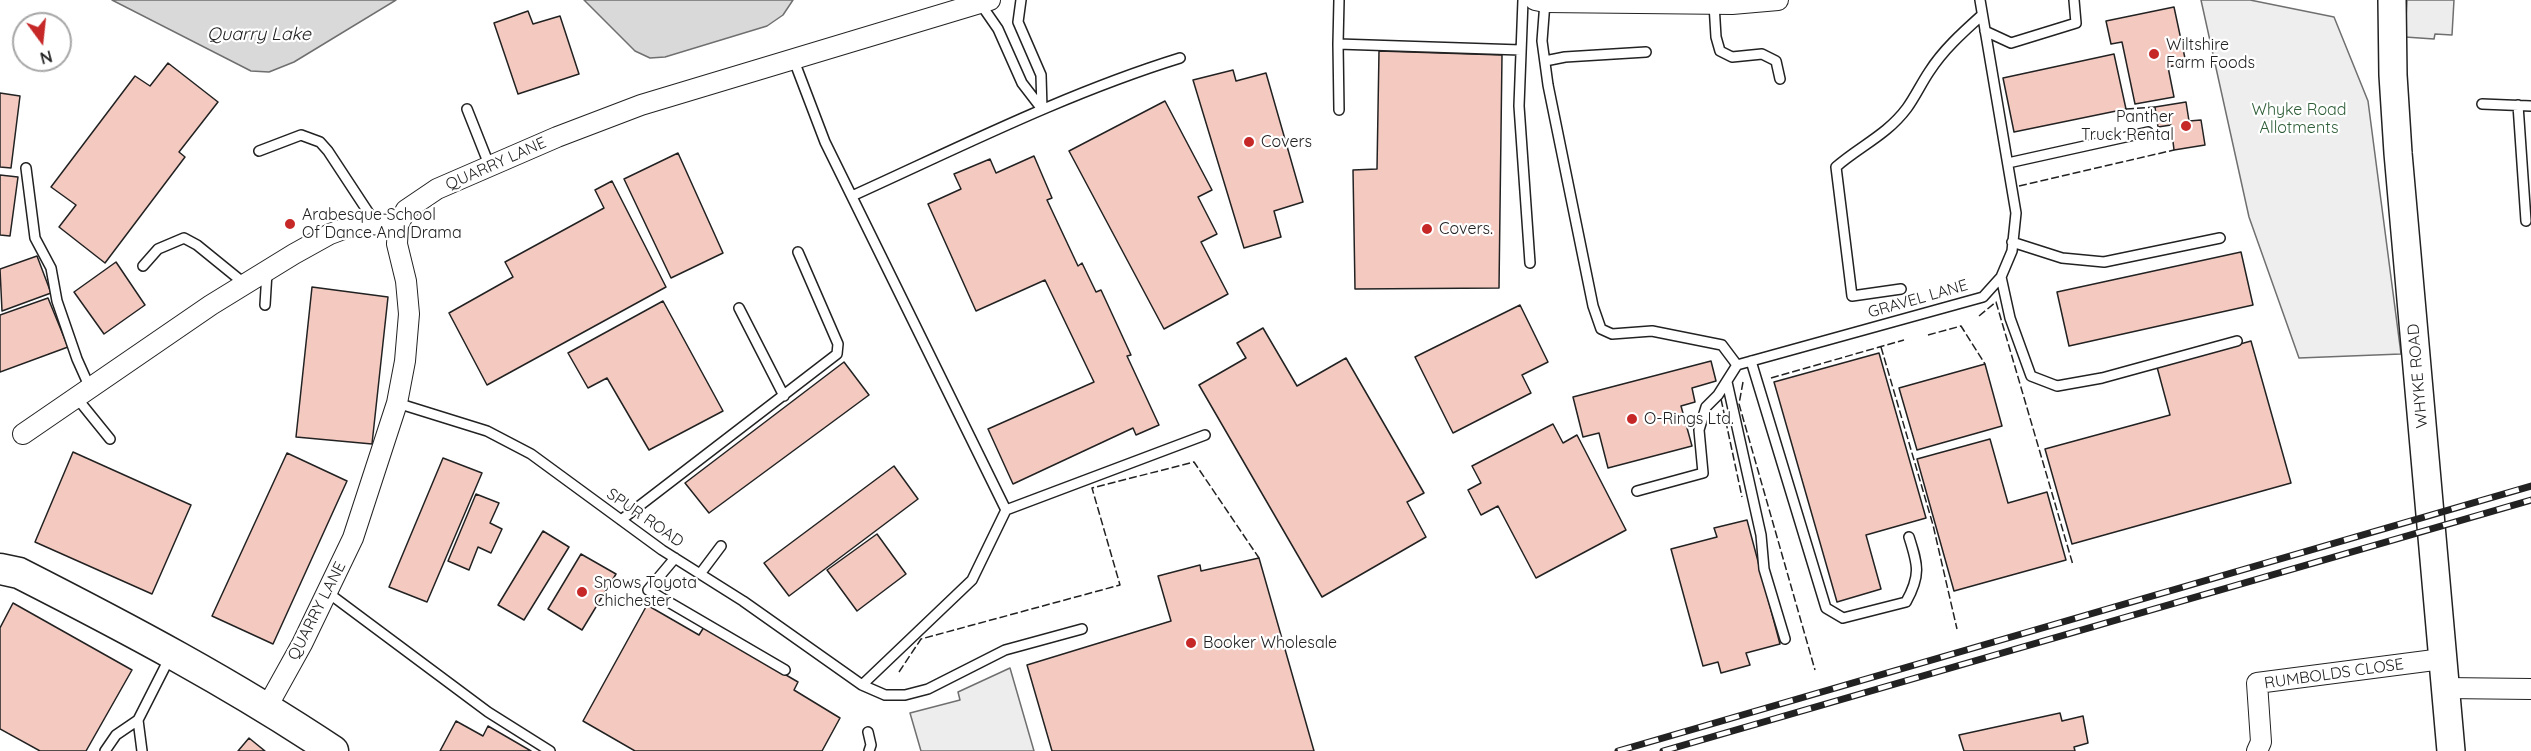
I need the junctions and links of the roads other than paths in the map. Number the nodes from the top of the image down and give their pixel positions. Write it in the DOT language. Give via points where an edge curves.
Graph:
graph roads {
  1 [pos="1021,0"];
  2 [pos="1339,0"];
  3 [pos="1523,0"];
  4 [pos="1779,0"];
  5 [pos="1980,0"];
  6 [pos="2074,0"];
  7 [pos="2392,0"];
  8 [pos="985,1"];
  9 [pos="1540,1"];
  10 [pos="1714,4"];
  11 [pos="1983,15"];
  12 [pos="1985,31"];
  13 [pos="1338,44"];
  14 [pos="1521,50"];
  15 [pos="1646,52"];
  16 [pos="793,58"];
  17 [pos="1180,58"];
  18 [pos="1545,61"];
  19 [pos="1780,79"];
  20 [pos="2482,104"];
  21 [pos="2518,105"];
  22 [pos="2531,106"];
  23 [pos="467,109"];
  24 [pos="1042,109"];
  25 [pos="1339,110"];
  26 [pos="2148,132"];
  27 [pos="259,152"];
  28 [pos="2008,163"];
  29 [pos="490,167"];
  30 [pos="26,168"];
  31 [pos="852,196"];
  32 [pos="2526,221"];
  33 [pos="376,224"];
  34 [pos="398,225"];
  35 [pos="2220,238"];
  36 [pos="2012,242"];
  37 [pos="798,252"];
  38 [pos="1530,263"];
  39 [pos="142,266"];
  40 [pos="268,270"];
  41 [pos="2001,277"];
  42 [pos="246,284"];
  43 [pos="1901,289"];
  44 [pos="265,304"];
  45 [pos="739,308"];
  46 [pos="2237,341"];
  47 [pos="1750,361"];
  48 [pos="1737,364"];
  49 [pos="1727,382"];
  50 [pos="83,393"];
  51 [pos="784,396"];
  52 [pos="397,403"];
  53 [pos="23,434"];
  54 [pos="1205,435"];
  55 [pos="110,439"];
  56 [pos="1636,491"];
  57 [pos="1006,510"];
  58 [pos="621,520"];
  59 [pos="1909,537"];
  60 [pos="0,545"];
  61 [pos="721,546"];
  62 [pos="675,558"];
  63 [pos="10,571"];
  64 [pos="700,574"];
  65 [pos="327,592"];
  66 [pos="1082,629"];
  67 [pos="1785,639"];
  68 [pos="172,652"];
  69 [pos="2442,659"];
  70 [pos="785,669"];
  71 [pos="862,685"];
  72 [pos="2445,688"];
  73 [pos="2531,689"];
  74 [pos="267,707"];
  75 [pos="138,720"];
  76 [pos="868,732"];
  77 [pos="105,751"];
  78 [pos="142,751"];
  79 [pos="333,751"];
  80 [pos="550,751"];
  81 [pos="869,751"];
  82 [pos="2257,751"];
  83 [pos="2451,751"];
  1 -- 24 [label="lane" via="1018,22 1041,75"];
  2 -- 13 [label="lane"];
  3 -- 14 [label="lane"];
  4 -- 10 [label="street"];
  5 -- 11 [label="lane, GRAVEL LANE"];
  6 -- 12 [label="lane" via="2076,22 2011,43"];
  7 -- 69 [label="main road, WHYKE ROAD" via="2392,75"];
  8 -- 16 [label="street, QUARRY LANE"];
  8 -- 24 [label="lane" via="1022,83"];
  9 -- 10 [label="street"];
  9 -- 18 [label="lane"];
  10 -- 19 [label="lane" via="1720,51 1732,57 1762,54 1776,61"];
  11 -- 12 [label="lane, GRAVEL LANE"];
  11 -- 43 [label="lane" via="1954,39 1906,108 1880,137 1836,167 1852,296"];
  12 -- 28 [label="lane, GRAVEL LANE"];
  13 -- 14 [label="lane"];
  13 -- 25 [label="lane"];
  14 -- 38 [label="lane" via="1519,106"];
  15 -- 18 [label="lane"];
  16 -- 29 [label="street, QUARRY LANE" via="641,105"];
  16 -- 31 [label="lane" via="825,142"];
  17 -- 24 [label="lane" via="1133,72"];
  18 -- 48 [label="lane" via="1593,306 1601,328 1612,334 1652,332 1722,345"];
  20 -- 21 [label="lane"];
  21 -- 22 [label="lane"];
  21 -- 32 [label="lane"];
  23 -- 29 [label="lane"];
  24 -- 31 [label="lane"];
  26 -- 28 [label="lane"];
  27 -- 33 [label="lane" via="301,135 320,142"];
  28 -- 36 [label="lane, GRAVEL LANE" via="2016,213"];
  29 -- 34 [label="street, QUARRY LANE" via="437,189 406,210"];
  30 -- 50 [label="lane" via="35,238 51,267"];
  31 -- 57 [label="lane"];
  33 -- 34 [label="street"];
  33 -- 40 [label="street" via="357,224 330,234"];
  34 -- 52 [label="street, QUARRY LANE" via="397,244 409,314"];
  35 -- 36 [label="lane" via="2104,262 2062,258"];
  36 -- 41 [label="lane, GRAVEL LANE"];
  37 -- 51 [label="lane" via="838,344 837,354 827,364"];
  39 -- 42 [label="lane" via="158,249 184,238"];
  40 -- 42 [label="street"];
  40 -- 44 [label="lane"];
  41 -- 46 [label="lane" via="2010,318 2031,376 2057,386 2102,378"];
  41 -- 47 [label="lane, GRAVEL LANE" via="1983,297"];
  42 -- 50 [label="street"];
  45 -- 51 [label="lane"];
  47 -- 48 [label="lane, GRAVEL LANE"];
  47 -- 59 [label="lane" via="1826,609 1843,618 1906,602 1916,584 1916,560"];
  48 -- 49 [label="lane"];
  49 -- 56 [label="lane" via="1706,407 1699,430 1703,473"];
  49 -- 67 [label="lane" via="1761,535 1764,569"];
  50 -- 53 [label="street"];
  50 -- 55 [label="lane"];
  51 -- 58 [label="lane"];
  52 -- 58 [label="lane, SPUR ROAD" via="487,431 531,454"];
  52 -- 65 [label="street, QUARRY LANE" via="353,538"];
  54 -- 57 [label="lane"];
  57 -- 71 [label="lane" via="972,580"];
  58 -- 62 [label="lane, SPUR ROAD"];
  60 -- 63 [label="main road"];
  61 -- 64 [label="lane"];
  62 -- 64 [label="lane, SPUR ROAD"];
  62 -- 70 [label="lane" via="648,590"];
  63 -- 68 [label="main road"];
  64 -- 71 [label="lane, SPUR ROAD"];
  65 -- 74 [label="street, QUARRY LANE"];
  65 -- 80 [label="lane" via="488,712"];
  66 -- 71 [label="lane, SPUR ROAD" via="1005,650 928,689 905,695 885,695"];
  68 -- 74 [label="main road"];
  68 -- 75 [label="lane"];
  69 -- 72 [label="main road, WHYKE ROAD"];
  69 -- 82 [label="street, RUMBOLDS CLOSE" via="2257,683 2261,742"];
  72 -- 73 [label="street"];
  72 -- 83 [label="main road, WHYKE ROAD"];
  74 -- 79 [label="main road"];
  75 -- 77 [label="lane" via="116,735"];
  75 -- 78 [label="lane"];
  76 -- 81 [label="lane"];
}
